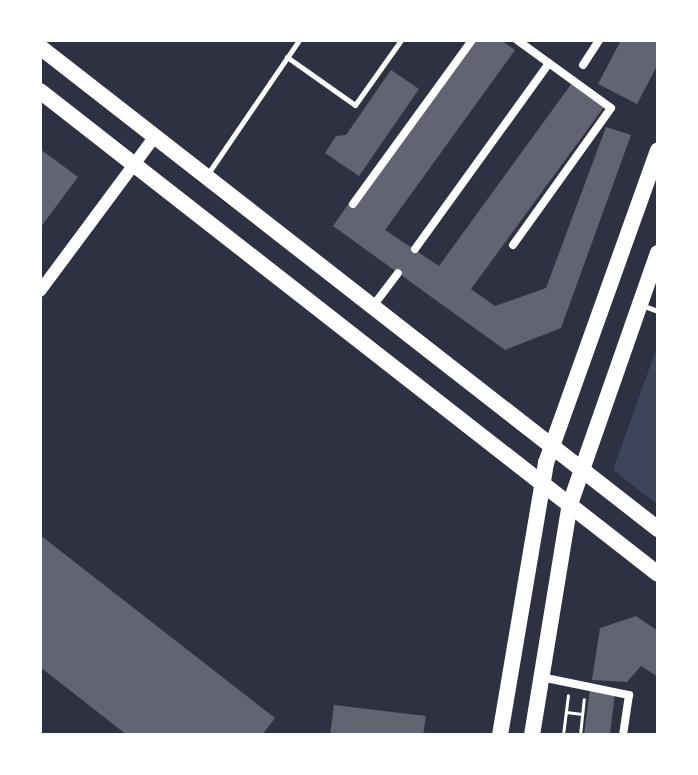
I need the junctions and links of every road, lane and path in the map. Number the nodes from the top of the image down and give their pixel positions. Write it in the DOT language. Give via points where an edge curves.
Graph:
graph roads {
  1 [pos="299,40"];
  2 [pos="401,40"];
  3 [pos="472,40"];
  4 [pos="517,40"];
  5 [pos="599,40"];
  6 [pos="40,47"];
  7 [pos="287,57"];
  8 [pos="549,63"];
  9 [pos="583,65"];
  10 [pos="40,91"];
  11 [pos="155,136"];
  12 [pos="658,150"];
  13 [pos="134,164"];
  14 [pos="207,176"];
  15 [pos="353,204"];
  16 [pos="513,245"];
  17 [pos="415,249"];
  18 [pos="658,253"];
  19 [pos="398,273"];
  20 [pos="40,291"];
  21 [pos="639,304"];
  22 [pos="373,306"];
  23 [pos="658,311"];
  24 [pos="551,444"];
  25 [pos="580,468"];
  26 [pos="541,481"];
  27 [pos="570,504"];
  28 [pos="658,529"];
  29 [pos="658,574"];
  30 [pos="540,677"];
  31 [pos="570,681"];
  32 [pos="585,691"];
  33 [pos="566,712"];
  34 [pos="582,714"];
  35 [pos="500,735"];
  36 [pos="532,735"];
  37 [pos="563,735"];
  38 [pos="580,735"];
  39 [pos="623,735"];
  1 -- 7 [label="lane"];
  2 -- 7 [label="lane" via="355,105"];
  3 -- 15 [label="street"];
  4 -- 8 [label="street"];
  5 -- 9 [label="street"];
  6 -- 11 [label="main road"];
  7 -- 14 [label="lane"];
  8 -- 16 [label="street" via="611,108"];
  8 -- 17 [label="street"];
  10 -- 13 [label="main road"];
  11 -- 13 [label="street"];
  11 -- 14 [label="main road"];
  12 -- 24 [label="main road"];
  13 -- 20 [label="street"];
  13 -- 26 [label="main road"];
  14 -- 22 [label="main road"];
  18 -- 21 [label="main road"];
  19 -- 22 [label="street"];
  21 -- 23 [label="lane"];
  21 -- 25 [label="main road"];
  22 -- 24 [label="main road"];
  24 -- 25 [label="main road"];
  24 -- 26 [label="main road"];
  25 -- 27 [label="main road"];
  25 -- 28 [label="main road"];
  26 -- 27 [label="main road"];
  26 -- 35 [label="main road"];
  27 -- 29 [label="main road"];
  27 -- 30 [label="main road"];
  30 -- 31 [label="street"];
  30 -- 36 [label="main road"];
  31 -- 33 [label="path"];
  31 -- 39 [label="street" via="629,695"];
  32 -- 34 [label="path"];
  33 -- 34 [label="path"];
  33 -- 37 [label="path"];
  34 -- 38 [label="path"];
}
